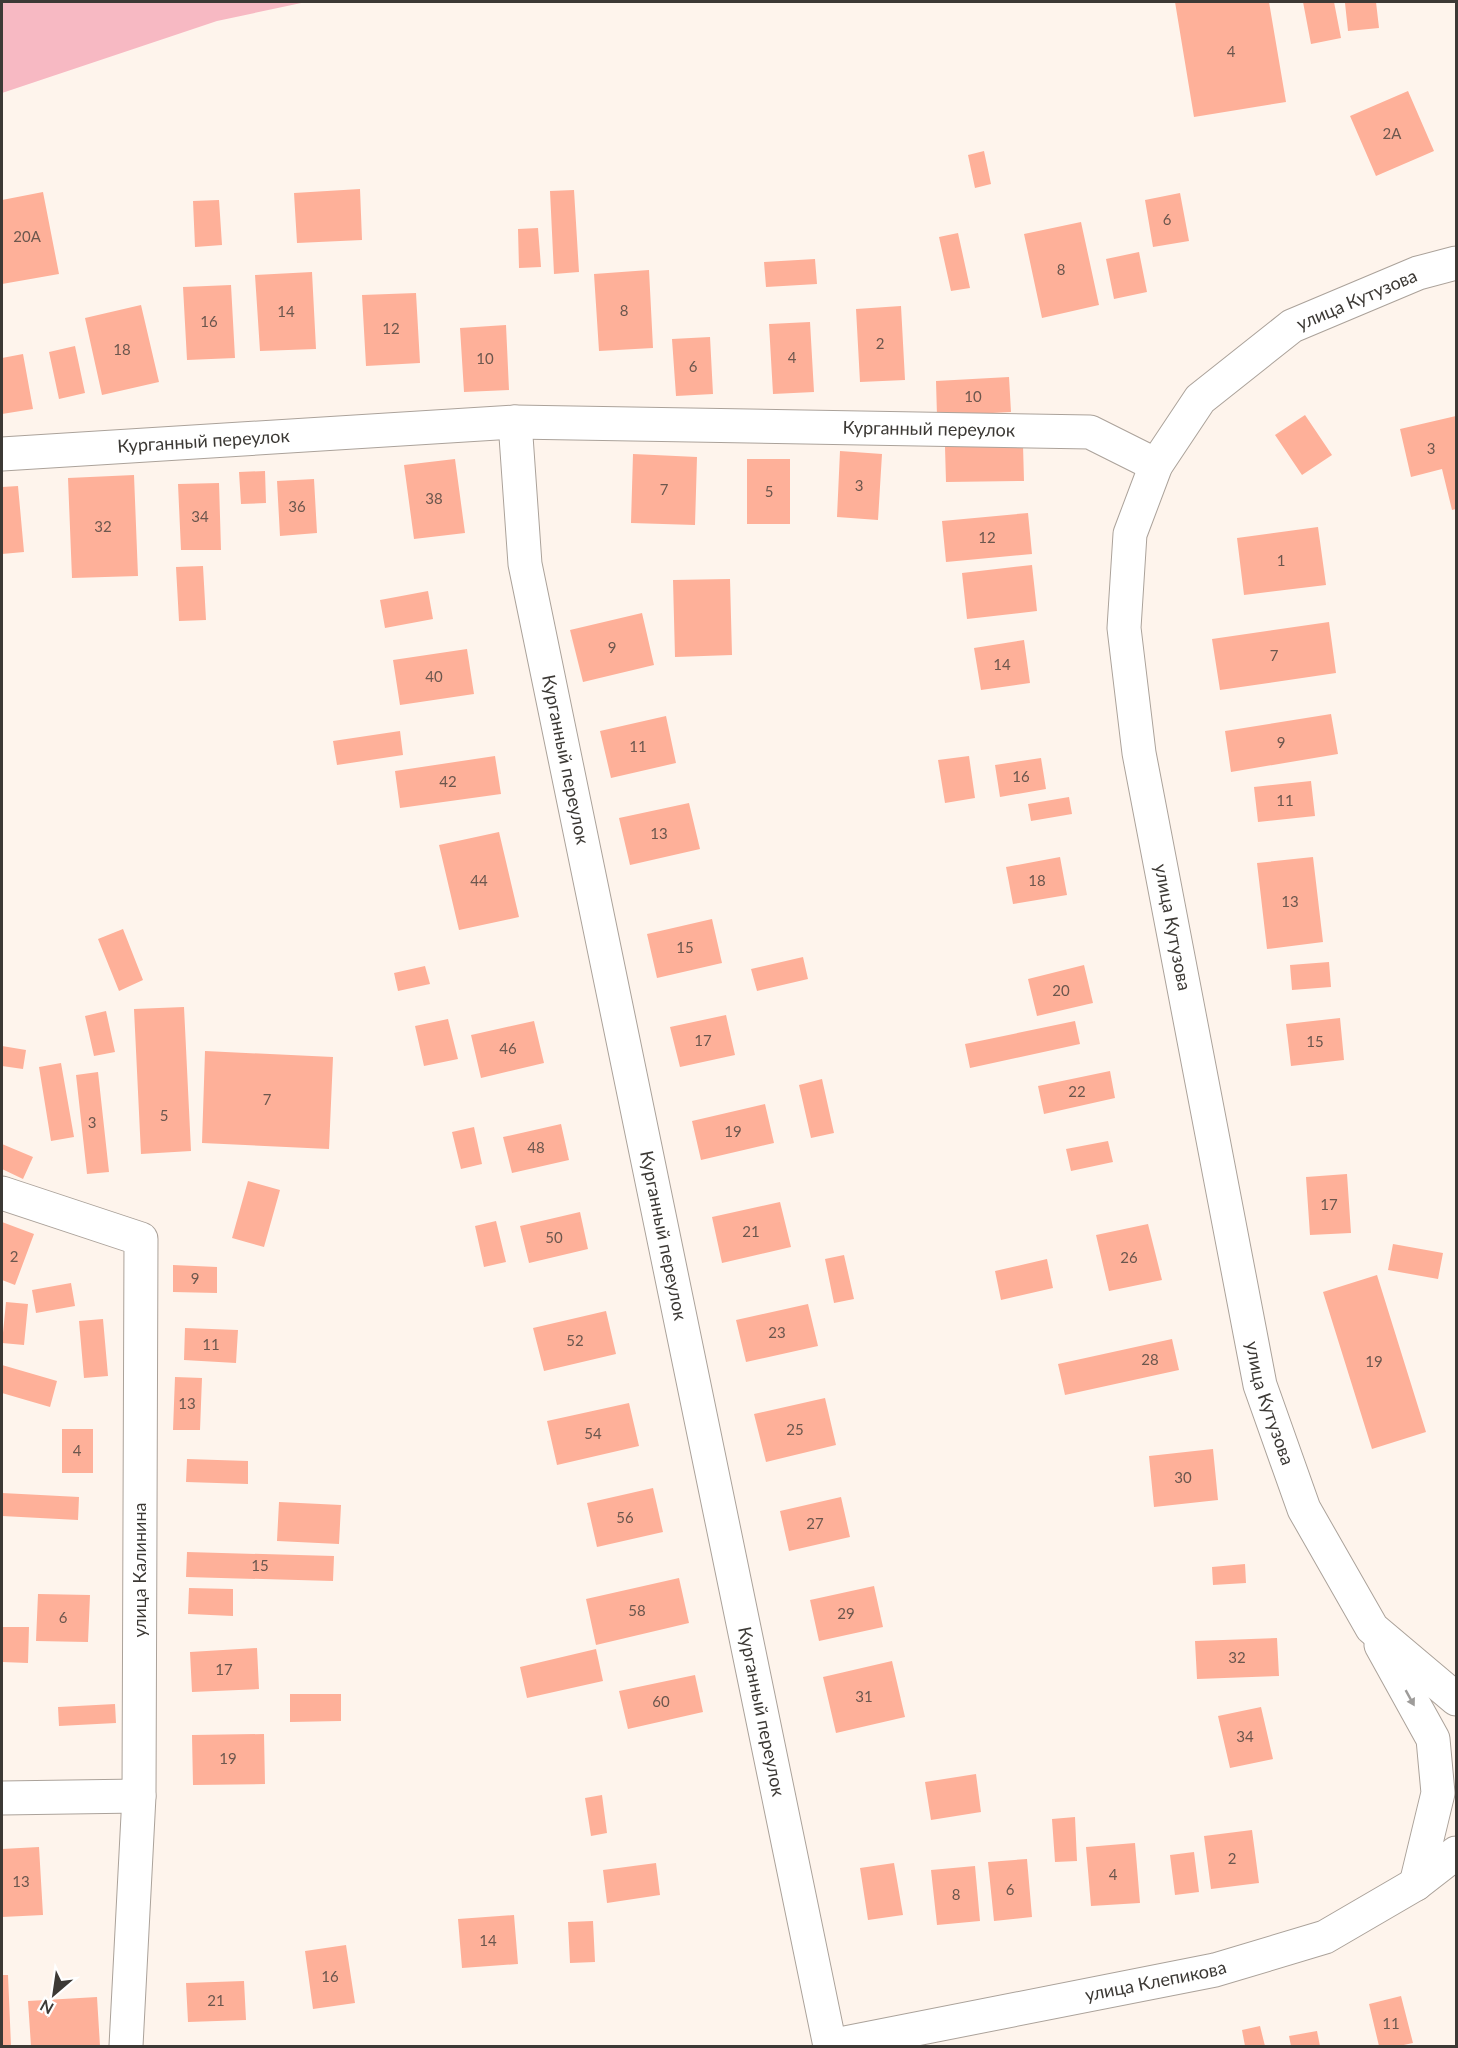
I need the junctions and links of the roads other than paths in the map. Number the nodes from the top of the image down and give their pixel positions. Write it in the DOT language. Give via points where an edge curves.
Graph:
graph roads {
  1 [pos="1456,263"];
  2 [pos="515,422"];
  3 [pos="2,454"];
  4 [pos="1155,465"];
  5 [pos="2,1193"];
  6 [pos="1372,1628"];
  7 [pos="1456,1699"];
  8 [pos="139,1796"];
  9 [pos="2,1798"];
  10 [pos="1456,1853"];
  11 [pos="1456,1871"];
  12 [pos="1416,1884"];
  13 [pos="126,2046"];
  14 [pos="830,2046"];
  1 -- 4 [label="street, улица Кутузова" via="1418,273 1293,326 1200,399"];
  2 -- 3 [label="street, Курганный переулок"];
  2 -- 4 [label="street, Курганный переулок" via="1090,432"];
  2 -- 14 [label="street, Курганный переулок" via="525,564"];
  4 -- 6 [label="street, улица Кутузова" via="1130,534 1124,628 1139,753 1260,1385 1304,1509"];
  5 -- 8 [label="street, улица Калинина" via="141,1239"];
  6 -- 7 [label="street, улица Кутузова"];
  6 -- 12 [label="street, one-way" via="1433,1739 1438,1792"];
  8 -- 9 [label="street"];
  8 -- 13 [label="street, улица Калинина"];
  10 -- 12 [label="street, улица Клепикова"];
  11 -- 12 [label="street"];
  12 -- 14 [label="street, улица Клепикова" via="1325,1937 1215,1970"];
}
